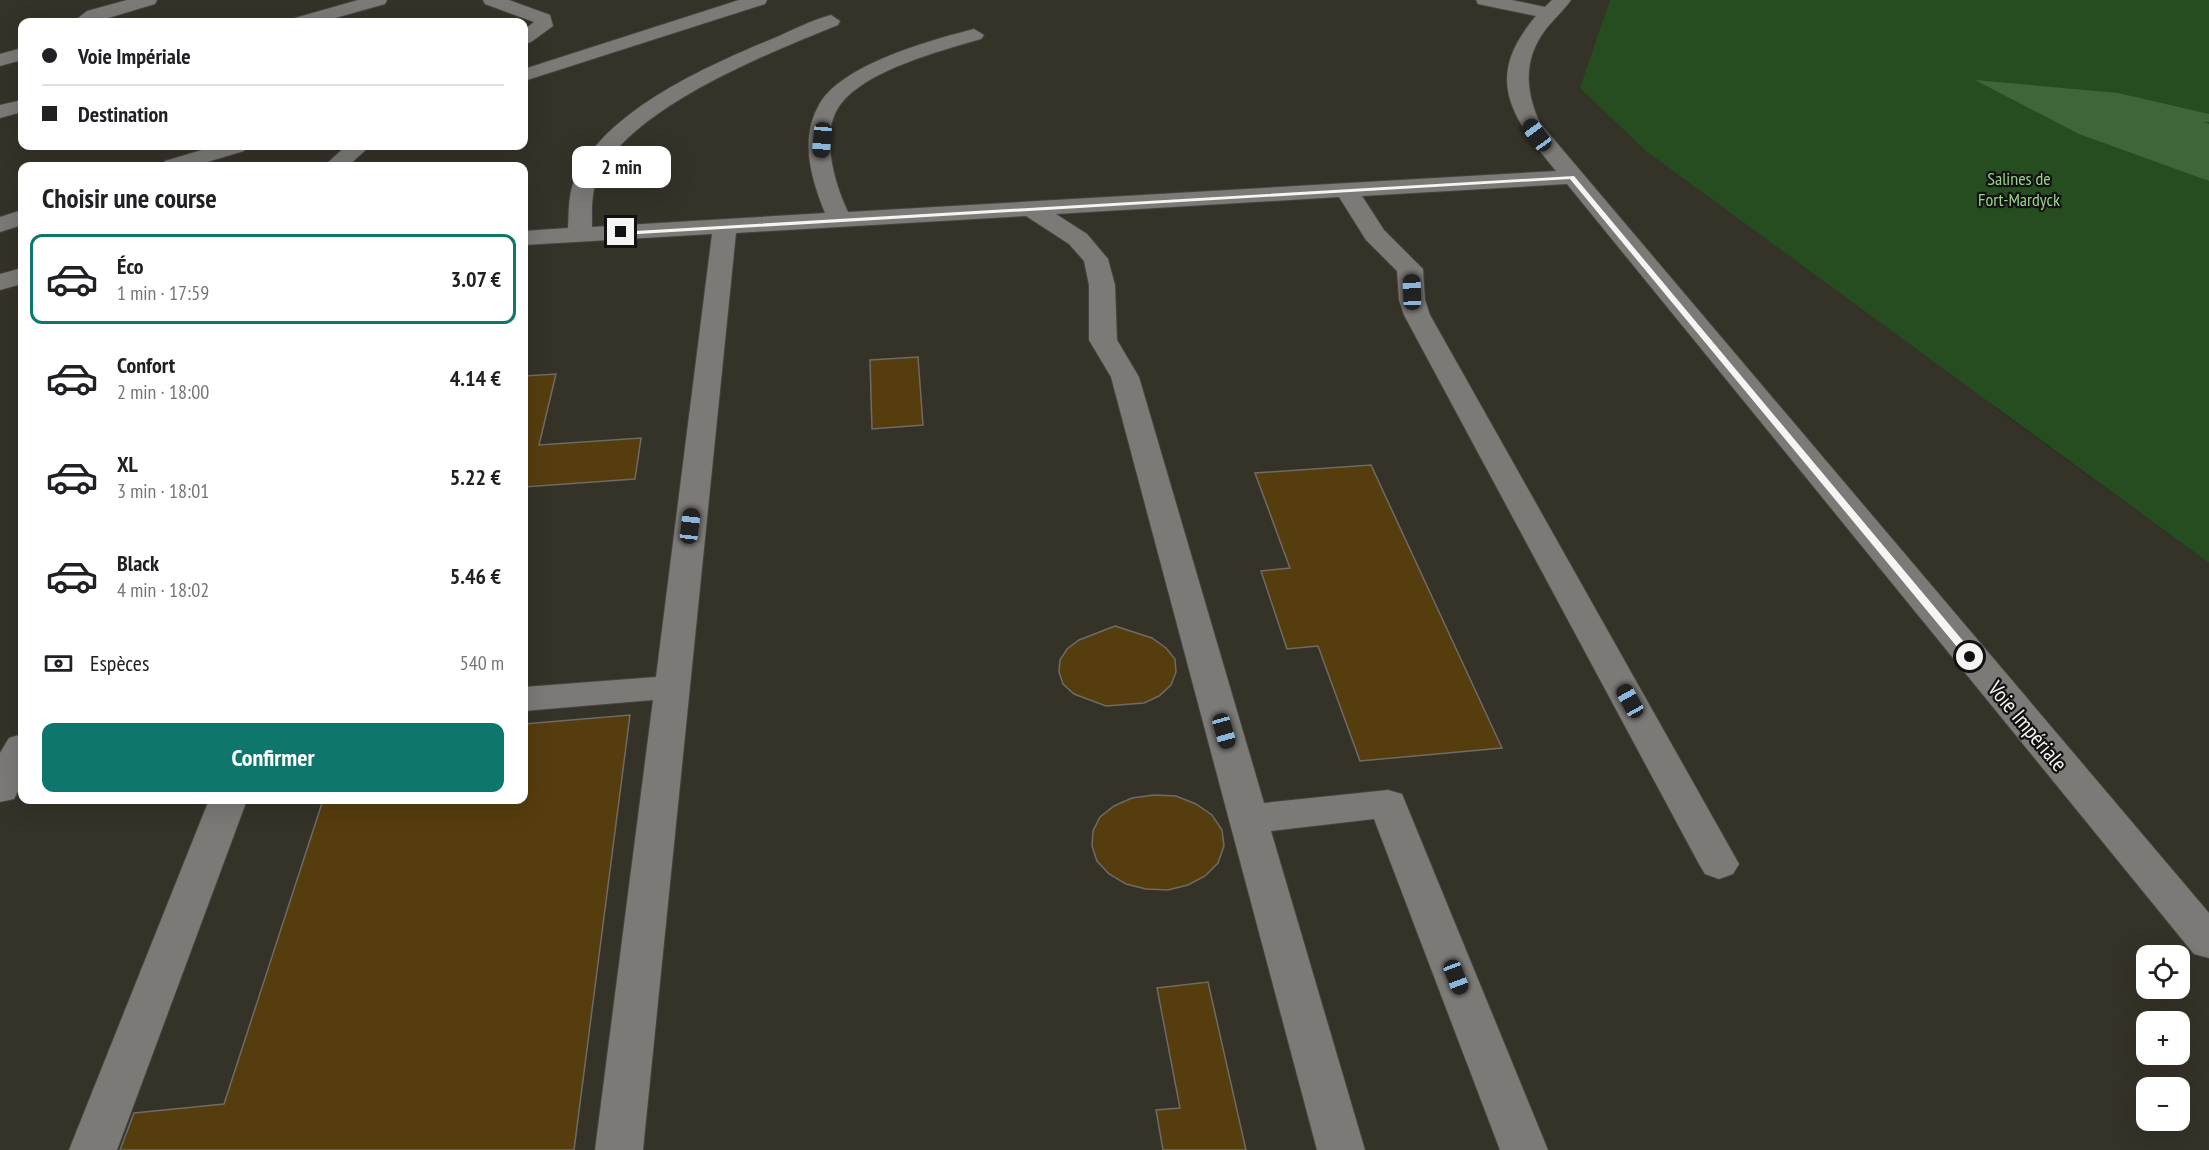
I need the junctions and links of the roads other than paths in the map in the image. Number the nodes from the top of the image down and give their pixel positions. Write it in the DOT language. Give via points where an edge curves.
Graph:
graph roads {
  1 [pos="148,0"];
  2 [pos="378,0"];
  3 [pos="492,0"];
  4 [pos="758,0"];
  5 [pos="1485,0"];
  6 [pos="1555,6"];
  7 [pos="89,18"];
  8 [pos="317,18"];
  9 [pos="831,21"];
  10 [pos="528,35"];
  11 [pos="974,35"];
  12 [pos="18,55"];
  13 [pos="0,60"];
  14 [pos="528,74"];
  15 [pos="18,107"];
  16 [pos="0,112"];
  17 [pos="223,150"];
  18 [pos="354,150"];
  19 [pos="186,162"];
  20 [pos="340,162"];
  21 [pos="1571,177"];
  22 [pos="1346,190"];
  23 [pos="1031,209"];
  24 [pos="18,218"];
  25 [pos="840,220"];
  26 [pos="0,225"];
  27 [pos="725,226"];
  28 [pos="580,235"];
  29 [pos="528,238"];
  30 [pos="18,277"];
  31 [pos="0,282"];
  32 [pos="671,687"];
  33 [pos="528,699"];
  34 [pos="18,755"];
  35 [pos="0,789"];
  36 [pos="226,804"];
  37 [pos="1249,819"];
  38 [pos="1719,864"];
  39 [pos="2209,942"];
  40 [pos="93,1150"];
  41 [pos="619,1150"];
  42 [pos="1341,1150"];
  43 [pos="1524,1150"];
  1 -- 7 [label="street"];
  2 -- 8 [label="street"];
  3 -- 10 [label="street" via="543,19 543,26"];
  4 -- 14 [label="street"];
  5 -- 6 [label="street"];
  6 -- 21 [label="street, Voie Impériale" via="1535,28 1522,52 1517,87 1530,125"];
  9 -- 28 [label="street" via="700,82 632,123 609,144 587,177"];
  11 -- 25 [label="street" via="879,70 831,102 824,118 820,163"];
  12 -- 13 [label="street"];
  15 -- 16 [label="street"];
  17 -- 19 [label="street"];
  18 -- 20 [label="street"];
  21 -- 22 [label="street"];
  21 -- 39 [label="street, Voie Impériale"];
  22 -- 23 [label="street"];
  22 -- 38 [label="street" via="1375,235 1410,269 1417,315"];
  23 -- 25 [label="street"];
  23 -- 37 [label="street" via="1084,244 1099,266 1102,340 1125,377"];
  24 -- 26 [label="street"];
  25 -- 27 [label="street"];
  27 -- 28 [label="street"];
  27 -- 32 [label="street"];
  28 -- 29 [label="street"];
  30 -- 31 [label="street"];
  32 -- 33 [label="street"];
  32 -- 41 [label="street"];
  34 -- 35 [label="street"];
  36 -- 40 [label="street"];
  37 -- 42 [label="street"];
  37 -- 43 [label="street" via="1388,804"];
}
